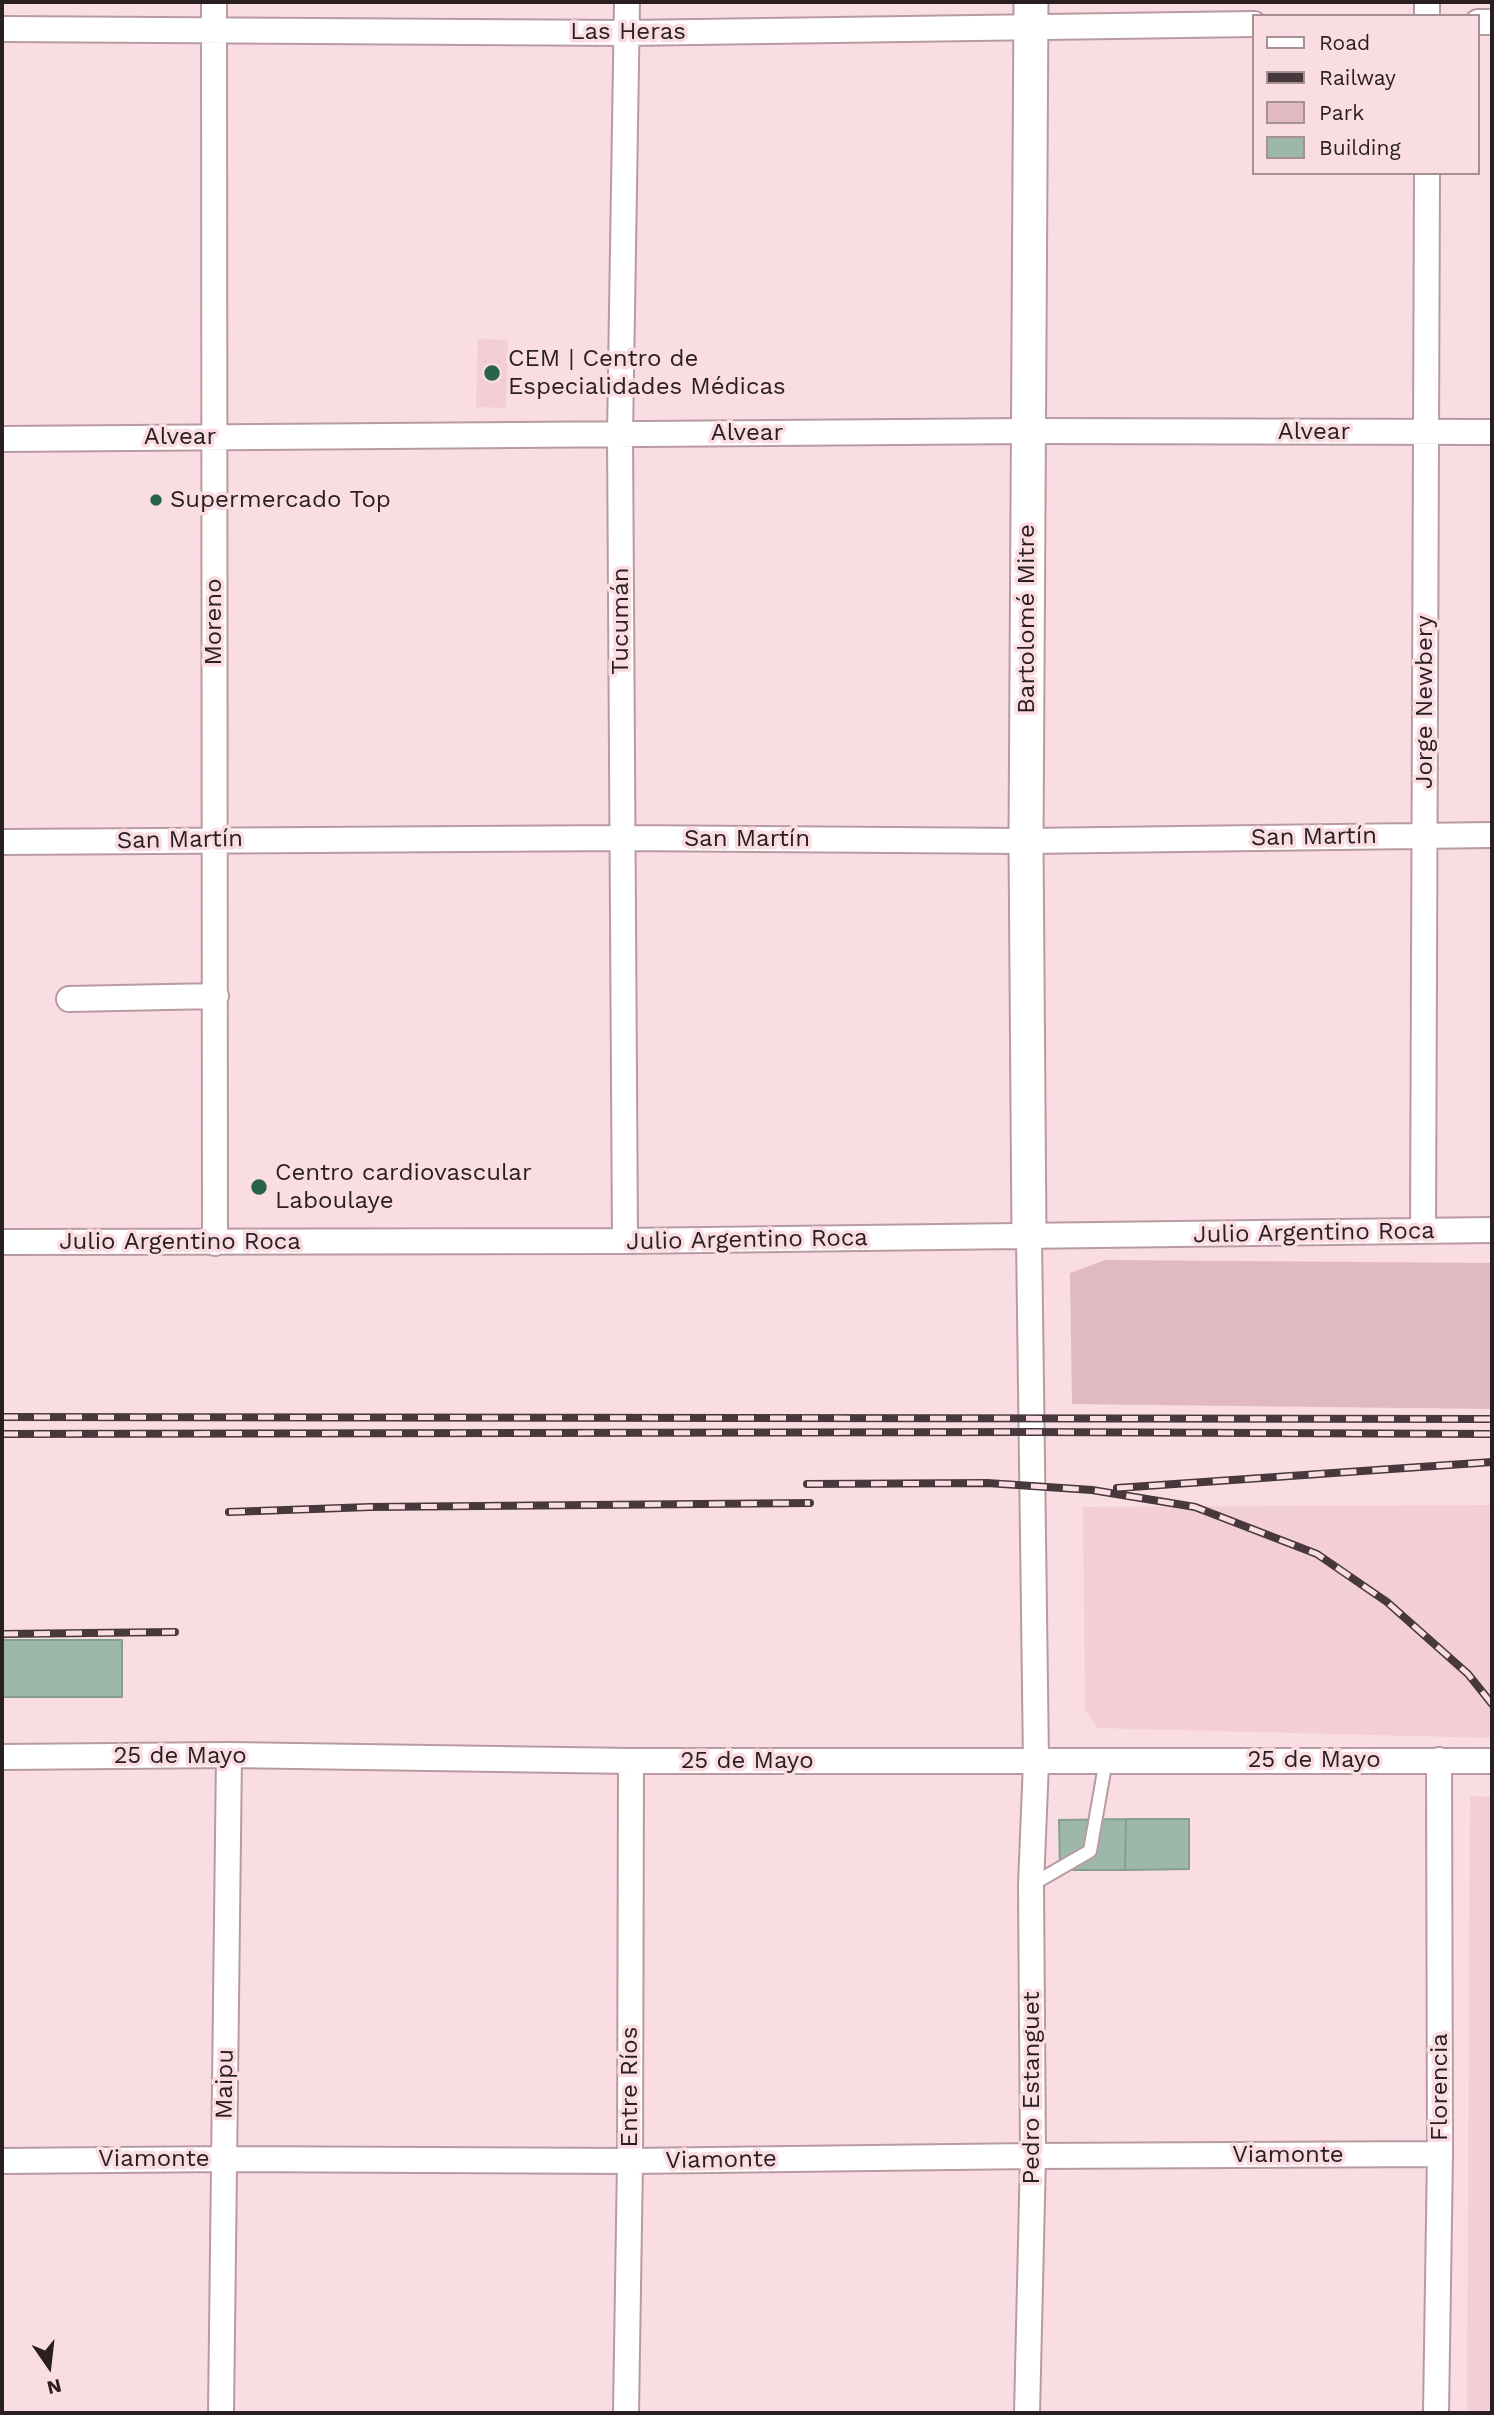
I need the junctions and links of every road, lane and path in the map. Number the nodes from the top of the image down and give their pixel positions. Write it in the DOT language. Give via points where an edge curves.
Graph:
graph roads {
  1 [pos="214,2"];
  2 [pos="627,2"];
  3 [pos="1031,14"];
  4 [pos="1252,24"];
  5 [pos="2,29"];
  6 [pos="214,32"];
  7 [pos="626,33"];
  8 [pos="1427,175"];
  9 [pos="1028,431"];
  10 [pos="1426,432"];
  11 [pos="1492,432"];
  12 [pos="620,434"];
  13 [pos="215,437"];
  14 [pos="2,439"];
  15 [pos="1425,835"];
  16 [pos="1492,835"];
  17 [pos="623,838"];
  18 [pos="214,839"];
  19 [pos="1026,841"];
  20 [pos="2,842"];
  21 [pos="216,996"];
  22 [pos="69,999"];
  23 [pos="1492,1230"];
  24 [pos="1423,1231"];
  25 [pos="1029,1237"];
  26 [pos="625,1241"];
  27 [pos="2,1242"];
  28 [pos="215,1243"];
  29 [pos="229,1755"];
  30 [pos="2,1757"];
  31 [pos="1106,1760"];
  32 [pos="1439,1760"];
  33 [pos="631,1761"];
  34 [pos="1492,1761"];
  35 [pos="1036,1762"];
  36 [pos="1031,1885"];
  37 [pos="1440,2154"];
  38 [pos="1033,2155"];
  39 [pos="224,2159"];
  40 [pos="2,2161"];
  41 [pos="630,2161"];
  42 [pos="221,2413"];
  43 [pos="626,2413"];
  44 [pos="1027,2413"];
  45 [pos="1437,2413"];
  1 -- 6 [label="street, Moreno"];
  2 -- 7 [label="street, Tucumán"];
  3 -- 4 [label="street, Las Heras"];
  3 -- 7 [label="street, Las Heras"];
  3 -- 9 [label="main road, Bartolomé Mitre"];
  5 -- 6 [label="street, Las Heras"];
  6 -- 7 [label="street, Las Heras"];
  6 -- 13 [label="street, Moreno"];
  7 -- 12 [label="street, Tucumán"];
  8 -- 10 [label="street, Jorge Newbery"];
  9 -- 10 [label="street, Alvear"];
  9 -- 12 [label="street, Alvear"];
  9 -- 19 [label="main road, Bartolomé Mitre"];
  10 -- 11 [label="street, Alvear"];
  10 -- 15 [label="street, Jorge Newbery"];
  12 -- 13 [label="street, Alvear"];
  12 -- 17 [label="street, Tucumán"];
  13 -- 14 [label="street, Alvear"];
  13 -- 18 [label="street, Moreno"];
  15 -- 16 [label="street, San Martín"];
  15 -- 19 [label="street, San Martín"];
  15 -- 24 [label="street, Jorge Newbery"];
  17 -- 18 [label="street, San Martín"];
  17 -- 19 [label="street, San Martín"];
  17 -- 26 [label="street, Tucumán"];
  18 -- 20 [label="street, San Martín"];
  18 -- 21 [label="street, Moreno"];
  19 -- 25 [label="main road, Bartolomé Mitre"];
  21 -- 22 [label="street"];
  21 -- 28 [label="street, Moreno"];
  23 -- 24 [label="street, Julio Argentino Roca"];
  24 -- 25 [label="street, Julio Argentino Roca"];
  25 -- 26 [label="street, Julio Argentino Roca"];
  25 -- 35 [label="street, Pedro Estanguet"];
  26 -- 28 [label="street, Julio Argentino Roca"];
  27 -- 28 [label="street, Julio Argentino Roca"];
  29 -- 30 [label="street, 25 de Mayo"];
  29 -- 33 [label="street, 25 de Mayo"];
  29 -- 39 [label="street, Maipu"];
  31 -- 32 [label="street, 25 de Mayo"];
  31 -- 35 [label="street, 25 de Mayo"];
  31 -- 36 [label="lane" via="1090,1851"];
  32 -- 34 [label="street, 25 de Mayo"];
  32 -- 37 [label="street, Florencia"];
  33 -- 35 [label="street, 25 de Mayo"];
  33 -- 41 [label="street, Entre Ríos"];
  35 -- 36 [label="street, Pedro Estanguet"];
  36 -- 38 [label="street, Pedro Estanguet"];
  37 -- 38 [label="street, Viamonte"];
  37 -- 45 [label="street, Florencia"];
  38 -- 41 [label="street, Viamonte"];
  38 -- 44 [label="street, Pedro Estanguet"];
  39 -- 40 [label="street, Viamonte"];
  39 -- 41 [label="street, Viamonte"];
  39 -- 42 [label="street, Maipu"];
  41 -- 43 [label="street, Entre Ríos"];
}
